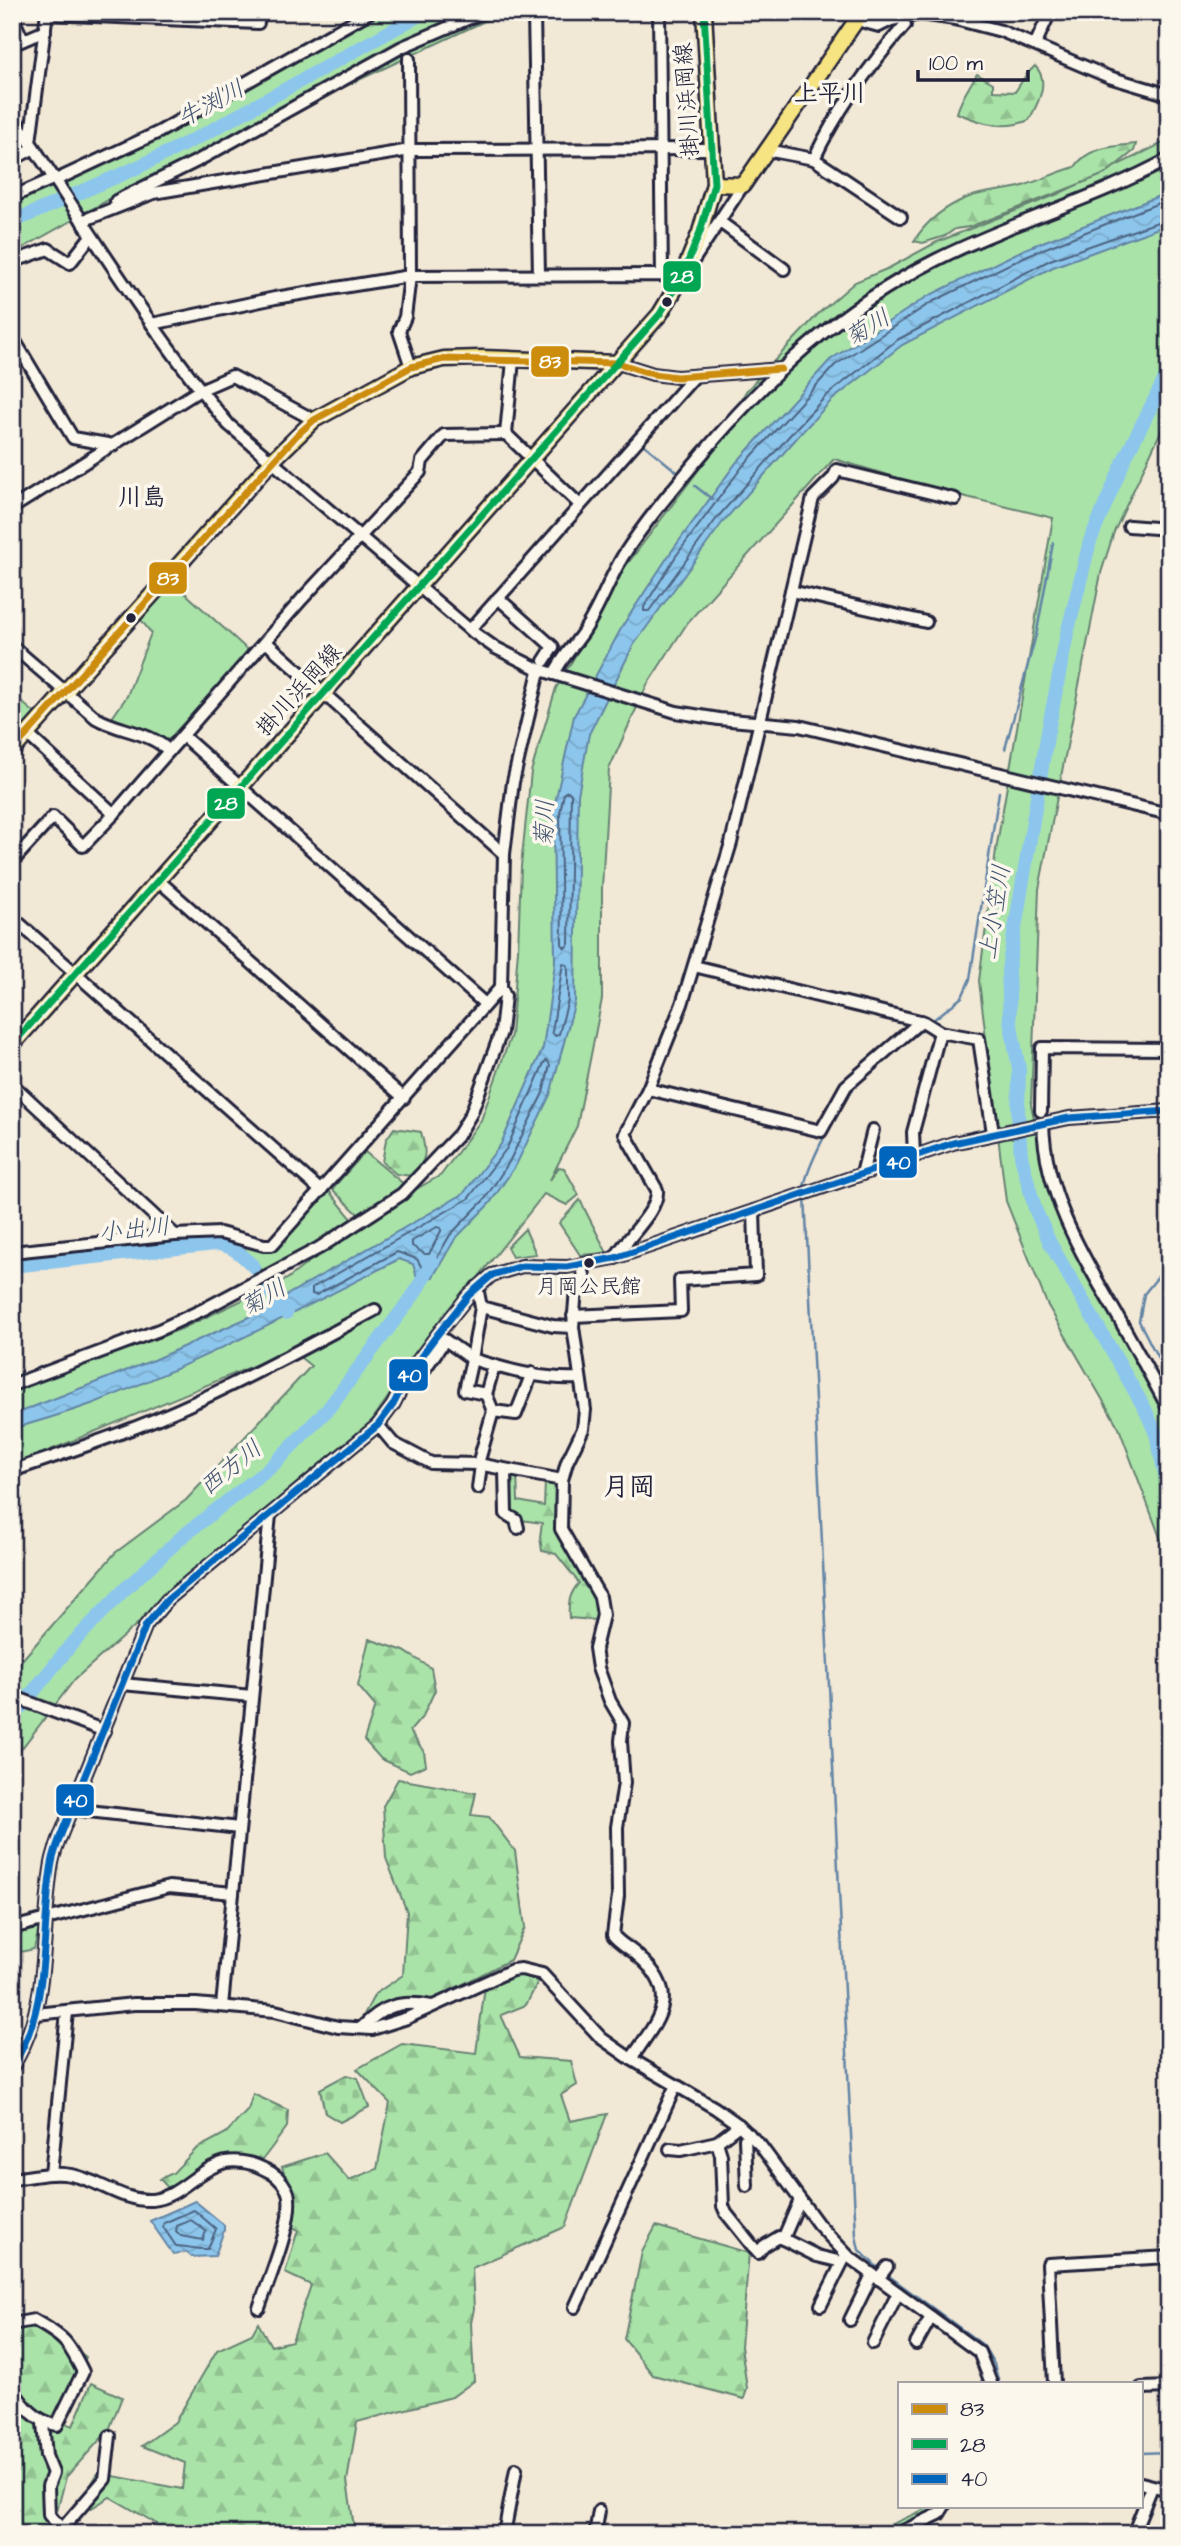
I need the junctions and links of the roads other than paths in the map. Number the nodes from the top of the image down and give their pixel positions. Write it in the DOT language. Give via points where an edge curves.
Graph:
graph roads {
  1 [pos="258,12"];
  2 [pos="370,12"];
  3 [pos="484,12"];
  4 [pos="659,12"];
  5 [pos="704,12"];
  6 [pos="1050,12"];
  7 [pos="1154,12"];
  8 [pos="47,13"];
  9 [pos="534,14"];
  10 [pos="1169,14"];
  11 [pos="12,16"];
  12 [pos="859,16"];
  13 [pos="905,25"];
  14 [pos="44,30"];
  15 [pos="23,40"];
  16 [pos="12,45"];
  17 [pos="1035,45"];
  18 [pos="410,59"];
  19 [pos="1169,95"];
  20 [pos="12,115"];
  21 [pos="32,145"];
  22 [pos="660,148"];
  23 [pos="537,149"];
  24 [pos="714,149"];
  25 [pos="410,150"];
  26 [pos="766,150"];
  27 [pos="814,159"];
  28 [pos="1169,159"];
  29 [pos="12,160"];
  30 [pos="55,179"];
  31 [pos="714,184"];
  32 [pos="743,186"];
  33 [pos="12,197"];
  34 [pos="901,218"];
  35 [pos="87,219"];
  36 [pos="720,222"];
  37 [pos="91,236"];
  38 [pos="12,262"];
  39 [pos="784,269"];
  40 [pos="539,275"];
  41 [pos="662,275"];
  42 [pos="410,276"];
  43 [pos="681,279"];
  44 [pos="152,324"];
  45 [pos="12,336"];
  46 [pos="513,360"];
  47 [pos="618,363"];
  48 [pos="411,367"];
  49 [pos="781,369"];
  50 [pos="694,377"];
  51 [pos="200,390"];
  52 [pos="314,420"];
  53 [pos="506,434"];
  54 [pos="113,445"];
  55 [pos="530,459"];
  56 [pos="272,460"];
  57 [pos="955,499"];
  58 [pos="580,505"];
  59 [pos="12,508"];
  60 [pos="1129,526"];
  61 [pos="1169,529"];
  62 [pos="360,535"];
  63 [pos="420,587"];
  64 [pos="791,591"];
  65 [pos="498,598"];
  66 [pos="926,622"];
  67 [pos="470,630"];
  68 [pos="266,642"];
  69 [pos="12,646"];
  70 [pos="544,661"];
  71 [pos="555,674"];
  72 [pos="538,675"];
  73 [pos="65,691"];
  74 [pos="325,694"];
  75 [pos="760,721"];
  76 [pos="27,734"];
  77 [pos="183,736"];
  78 [pos="12,751"];
  79 [pos="169,751"];
  80 [pos="242,787"];
  81 [pos="114,814"];
  82 [pos="1169,814"];
  83 [pos="504,854"];
  84 [pos="12,862"];
  85 [pos="158,880"];
  86 [pos="12,917"];
  87 [pos="694,966"];
  88 [pos="77,973"];
  89 [pos="501,987"];
  90 [pos="485,1004"];
  91 [pos="929,1026"];
  92 [pos="12,1045"];
  93 [pos="1169,1049"];
  94 [pos="12,1084"];
  95 [pos="648,1089"];
  96 [pos="404,1098"];
  97 [pos="1041,1111"];
  98 [pos="1169,1111"];
  99 [pos="1043,1123"];
  100 [pos="873,1130"];
  101 [pos="993,1133"];
  102 [pos="914,1156"];
  103 [pos="862,1174"];
  104 [pos="321,1191"];
  105 [pos="754,1211"];
  106 [pos="175,1235"];
  107 [pos="12,1252"];
  108 [pos="615,1258"];
  109 [pos="581,1265"];
  110 [pos="477,1287"];
  111 [pos="481,1307"];
  112 [pos="375,1310"];
  113 [pos="573,1322"];
  114 [pos="472,1359"];
  115 [pos="494,1366"];
  116 [pos="409,1373"];
  117 [pos="532,1373"];
  118 [pos="580,1378"];
  119 [pos="12,1385"];
  120 [pos="486,1394"];
  121 [pos="1169,1410"];
  122 [pos="493,1411"];
  123 [pos="379,1425"];
  124 [pos="480,1465"];
  125 [pos="505,1470"];
  126 [pos="12,1471"];
  127 [pos="562,1480"];
  128 [pos="478,1488"];
  129 [pos="270,1515"];
  130 [pos="518,1528"];
  131 [pos="122,1684"];
  132 [pos="12,1696"];
  133 [pos="252,1696"];
  134 [pos="105,1731"];
  135 [pos="71,1809"];
  136 [pos="239,1828"];
  137 [pos="233,1893"];
  138 [pos="46,1920"];
  139 [pos="12,1928"];
  140 [pos="222,2006"];
  141 [pos="432,2006"];
  142 [pos="67,2012"];
  143 [pos="36,2014"];
  144 [pos="361,2028"];
  145 [pos="631,2059"];
  146 [pos="12,2067"];
  147 [pos="676,2085"];
  148 [pos="739,2125"];
  149 [pos="749,2134"];
  150 [pos="717,2142"];
  151 [pos="670,2149"];
  152 [pos="51,2174"];
  153 [pos="12,2179"];
  154 [pos="747,2186"];
  155 [pos="800,2200"];
  156 [pos="783,2239"];
  157 [pos="1169,2257"];
  158 [pos="844,2258"];
  159 [pos="887,2267"];
  160 [pos="875,2277"];
  161 [pos="898,2293"];
  162 [pos="821,2305"];
  163 [pos="575,2307"];
  164 [pos="259,2308"];
  165 [pos="931,2317"];
  166 [pos="850,2320"];
  167 [pos="12,2324"];
  168 [pos="873,2343"];
  169 [pos="916,2344"];
  170 [pos="991,2382"];
  171 [pos="1054,2382"];
  172 [pos="1169,2387"];
  173 [pos="1142,2388"];
  174 [pos="12,2389"];
  175 [pos="43,2423"];
  176 [pos="110,2436"];
  177 [pos="516,2469"];
  178 [pos="1142,2483"];
  179 [pos="1152,2487"];
  180 [pos="1169,2490"];
  181 [pos="943,2508"];
  182 [pos="600,2511"];
  183 [pos="60,2531"];
  184 [pos="504,2534"];
  185 [pos="595,2534"];
  186 [pos="897,2534"];
  187 [pos="1133,2534"];
  1 -- 8 [label="street" via="258,23"];
  2 -- 30 [label="street" via="159,132"];
  3 -- 35 [label="street" via="402,47"];
  4 -- 22 [label="street"];
  5 -- 24 [label="main road, 掛川浜岡線"];
  6 -- 17 [label="street"];
  7 -- 10 [label="street"];
  8 -- 14 [label="street"];
  9 -- 23 [label="street"];
  11 -- 15 [label="street"];
  12 -- 17 [label="street" via="878,26 920,14 956,19"];
  12 -- 26 [label="main road"];
  13 -- 27 [label="street" via="873,62"];
  14 -- 15 [label="street"];
  14 -- 21 [label="street"];
  15 -- 16 [label="street"];
  17 -- 19 [label="street" via="1110,77"];
  18 -- 25 [label="street"];
  20 -- 21 [label="street"];
  21 -- 29 [label="street"];
  21 -- 30 [label="street"];
  22 -- 23 [label="street"];
  22 -- 24 [label="street"];
  22 -- 41 [label="street"];
  23 -- 25 [label="street"];
  23 -- 40 [label="street"];
  24 -- 31 [label="main road, 掛川浜岡線"];
  25 -- 35 [label="street" via="153,193"];
  25 -- 42 [label="street"];
  26 -- 27 [label="street"];
  26 -- 32 [label="main road"];
  27 -- 34 [label="street"];
  28 -- 49 [label="street" via="936,260 847,313"];
  30 -- 33 [label="street"];
  30 -- 35 [label="street"];
  31 -- 32 [label="main road, 掛川浜岡線"];
  31 -- 43 [label="main road, 掛川浜岡線"];
  32 -- 36 [label="street"];
  35 -- 37 [label="street"];
  36 -- 39 [label="street"];
  36 -- 43 [label="street"];
  37 -- 38 [label="street" via="70,262 48,249"];
  37 -- 44 [label="street"];
  40 -- 41 [label="street"];
  40 -- 42 [label="street"];
  41 -- 43 [label="street"];
  42 -- 44 [label="street"];
  42 -- 48 [label="street" via="399,331"];
  43 -- 47 [label="main road, 掛川浜岡線" via="660,314"];
  44 -- 51 [label="street"];
  45 -- 54 [label="street" via="74,438"];
  46 -- 47 [label="main road"];
  46 -- 48 [label="main road" via="444,359"];
  46 -- 53 [label="street"];
  47 -- 50 [label="street" via="653,374"];
  47 -- 55 [label="main road, 掛川浜岡線"];
  48 -- 52 [label="main road"];
  49 -- 50 [label="street"];
  49 -- 71 [label="street" via="735,415 624,555"];
  50 -- 58 [label="street"];
  51 -- 52 [label="street" via="232,376"];
  51 -- 54 [label="street"];
  51 -- 56 [label="street" via="229,425"];
  52 -- 56 [label="main road"];
  53 -- 55 [label="street"];
  53 -- 62 [label="street" via="444,435 422,461 420,472"];
  54 -- 59 [label="street"];
  55 -- 58 [label="street"];
  55 -- 63 [label="main road, 掛川浜岡線"];
  56 -- 62 [label="street"];
  56 -- 73 [label="main road"];
  57 -- 64 [label="street" via="838,470 813,498"];
  58 -- 65 [label="street"];
  60 -- 61 [label="street"];
  62 -- 63 [label="street"];
  62 -- 68 [label="street"];
  63 -- 67 [label="street"];
  63 -- 74 [label="main road, 掛川浜岡線"];
  64 -- 66 [label="street"];
  64 -- 75 [label="street"];
  65 -- 67 [label="street"];
  65 -- 70 [label="street" via="553,647"];
  67 -- 71 [label="street" via="513,658"];
  68 -- 74 [label="street"];
  68 -- 77 [label="street"];
  69 -- 73 [label="street"];
  71 -- 75 [label="street" via="676,712"];
  72 -- 83 [label="street" via="513,782"];
  73 -- 76 [label="main road"];
  73 -- 79 [label="street" via="110,726 152,737"];
  74 -- 80 [label="main road, 掛川浜岡線"];
  74 -- 83 [label="street"];
  75 -- 82 [label="street" via="829,732"];
  75 -- 87 [label="street" via="731,843"];
  76 -- 78 [label="main road"];
  76 -- 81 [label="street"];
  77 -- 79 [label="street"];
  77 -- 80 [label="street"];
  79 -- 81 [label="street"];
  80 -- 85 [label="main road, 掛川浜岡線"];
  80 -- 90 [label="street"];
  81 -- 84 [label="street" via="83,846 53,817"];
  83 -- 89 [label="street"];
  85 -- 88 [label="main road, 掛川浜岡線"];
  85 -- 96 [label="street"];
  86 -- 88 [label="street"];
  87 -- 91 [label="street"];
  87 -- 95 [label="street"];
  88 -- 92 [label="main road, 掛川浜岡線"];
  88 -- 104 [label="street"];
  89 -- 90 [label="street"];
  89 -- 119 [label="street" via="505,996 501,1032 471,1114 459,1134 402,1194 319,1248 204,1309"];
  90 -- 96 [label="street"];
  91 -- 95 [label="street" via="846,1086 821,1131"];
  91 -- 101 [label="street" via="979,1039"];
  91 -- 102 [label="street" via="913,1132"];
  93 -- 97 [label="street" via="1042,1048"];
  94 -- 106 [label="street"];
  95 -- 108 [label="street" via="625,1134 658,1198"];
  96 -- 104 [label="street"];
  98 -- 99 [label="street"];
  99 -- 101 [label="street"];
  99 -- 121 [label="street" via="1048,1169 1068,1229"];
  100 -- 103 [label="street"];
  101 -- 102 [label="street"];
  102 -- 103 [label="street"];
  103 -- 105 [label="street"];
  104 -- 106 [label="street" via="272,1245 220,1233"];
  105 -- 108 [label="street"];
  105 -- 113 [label="street" via="756,1275 680,1280 681,1311"];
  106 -- 107 [label="street"];
  108 -- 109 [label="street"];
  109 -- 110 [label="street" via="522,1266 492,1275"];
  109 -- 113 [label="street" via="584,1275 576,1287"];
  110 -- 111 [label="street"];
  110 -- 116 [label="street"];
  111 -- 113 [label="street" via="553,1326"];
  111 -- 114 [label="street"];
  112 -- 126 [label="street" via="191,1404"];
  113 -- 118 [label="street"];
  114 -- 115 [label="street"];
  114 -- 116 [label="street" via="445,1340 420,1376"];
  114 -- 120 [label="street" via="466,1390"];
  115 -- 117 [label="street"];
  115 -- 120 [label="street"];
  116 -- 123 [label="street"];
  117 -- 118 [label="street"];
  117 -- 122 [label="street" via="516,1414"];
  118 -- 127 [label="street" via="583,1429"];
  120 -- 122 [label="street"];
  122 -- 124 [label="street"];
  123 -- 124 [label="street" via="393,1443 430,1464"];
  123 -- 129 [label="street"];
  124 -- 125 [label="street"];
  124 -- 128 [label="street"];
  125 -- 127 [label="street"];
  125 -- 130 [label="street" via="506,1514 516,1520"];
  127 -- 145 [label="street" via="561,1529 600,1597 603,1615 595,1648 600,1678 623,1723 624,1783 617,1827 618,1896 613,1935 651,1969 663,1990 658,2019"];
  129 -- 131 [label="street" via="156,1612"];
  129 -- 133 [label="street"];
  131 -- 133 [label="street"];
  131 -- 134 [label="street"];
  132 -- 134 [label="street"];
  133 -- 136 [label="street"];
  134 -- 135 [label="street"];
  135 -- 136 [label="street"];
  135 -- 138 [label="street" via="52,1861"];
  136 -- 137 [label="street"];
  137 -- 138 [label="street" via="169,1887"];
  137 -- 140 [label="street"];
  138 -- 139 [label="street"];
  138 -- 143 [label="street"];
  140 -- 142 [label="street" via="146,2003"];
  140 -- 144 [label="street"];
  141 -- 144 [label="street" via="372,2029"];
  141 -- 144 [label="street" via="387,2007"];
  141 -- 145 [label="street" via="512,1970 529,1970 550,1980 601,2038"];
  142 -- 143 [label="street"];
  142 -- 152 [label="street"];
  143 -- 146 [label="street"];
  145 -- 147 [label="street"];
  147 -- 148 [label="street"];
  147 -- 163 [label="street"];
  148 -- 149 [label="street"];
  148 -- 150 [label="street"];
  149 -- 154 [label="street" via="745,2138"];
  149 -- 155 [label="street"];
  150 -- 151 [label="street"];
  150 -- 156 [label="street" via="726,2213 758,2253 764,2245"];
  152 -- 153 [label="street"];
  152 -- 164 [label="street" via="71,2175 130,2198 149,2200 167,2198 218,2164 255,2164 273,2173 287,2190 290,2209"];
  155 -- 156 [label="street"];
  155 -- 158 [label="street"];
  156 -- 158 [label="street" via="817,2256"];
  157 -- 171 [label="street" via="1048,2264"];
  158 -- 160 [label="street"];
  158 -- 162 [label="street"];
  159 -- 160 [label="street"];
  160 -- 161 [label="street"];
  160 -- 166 [label="street"];
  161 -- 165 [label="street"];
  161 -- 168 [label="street"];
  165 -- 169 [label="street"];
  165 -- 170 [label="street" via="979,2352"];
  167 -- 175 [label="street" via="34,2320 58,2333 70,2344 83,2372 57,2425"];
  172 -- 173 [label="street"];
  174 -- 175 [label="street"];
  175 -- 183 [label="street" via="46,2456 53,2473 48,2486 50,2515"];
  176 -- 183 [label="street" via="105,2479"];
  177 -- 184 [label="street"];
  178 -- 179 [label="street"];
  179 -- 180 [label="street"];
  179 -- 187 [label="street"];
  181 -- 186 [label="street"];
  182 -- 185 [label="street"];
}
